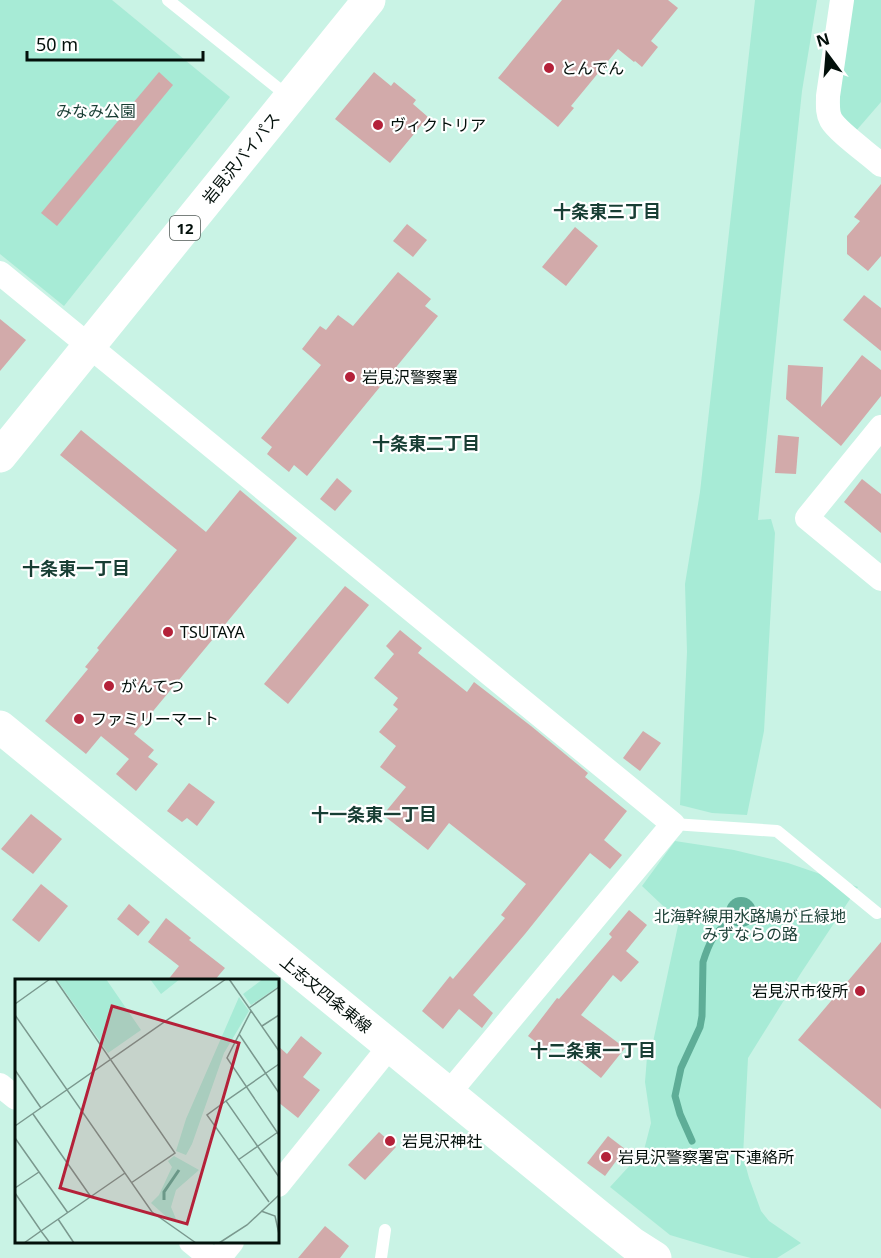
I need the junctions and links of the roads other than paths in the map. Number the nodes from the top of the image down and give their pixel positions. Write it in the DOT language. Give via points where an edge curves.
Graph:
graph roads {
  1 [pos="369,0"];
  2 [pos="842,0"];
  3 [pos="176,2"];
  4 [pos="289,98"];
  5 [pos="881,165"];
  6 [pos="0,273"];
  7 [pos="90,347"];
  8 [pos="881,428"];
  9 [pos="0,456"];
  10 [pos="881,579"];
  11 [pos="0,728"];
  12 [pos="673,824"];
  13 [pos="877,913"];
  14 [pos="390,1046"];
  15 [pos="0,1085"];
  16 [pos="448,1094"];
  17 [pos="15,1097"];
  18 [pos="279,1184"];
  19 [pos="385,1230"];
  20 [pos="192,1243"];
  21 [pos="231,1243"];
  22 [pos="211,1258"];
  23 [pos="219,1258"];
  24 [pos="381,1258"];
  25 [pos="655,1258"];
  1 -- 4 [label="main road, 岩見沢バイパス / 12"];
  2 -- 5 [label="street" via="828,109 839,129"];
  3 -- 4 [label="lane"];
  4 -- 7 [label="main road, 岩見沢バイパス / 12"];
  6 -- 7 [label="street"];
  7 -- 9 [label="main road, 岩見沢バイパス / 12"];
  7 -- 12 [label="street"];
  8 -- 10 [label="street" via="807,518"];
  11 -- 14 [label="main road, 上志文四条東線"];
  12 -- 13 [label="lane" via="777,831"];
  12 -- 16 [label="street"];
  14 -- 16 [label="main road, 上志文四条東線"];
  14 -- 18 [label="street"];
  15 -- 17 [label="street"];
  16 -- 25 [label="main road, 上志文四条東線"];
  19 -- 24 [label="lane"];
  20 -- 22 [label="street"];
  21 -- 23 [label="street"];
}
